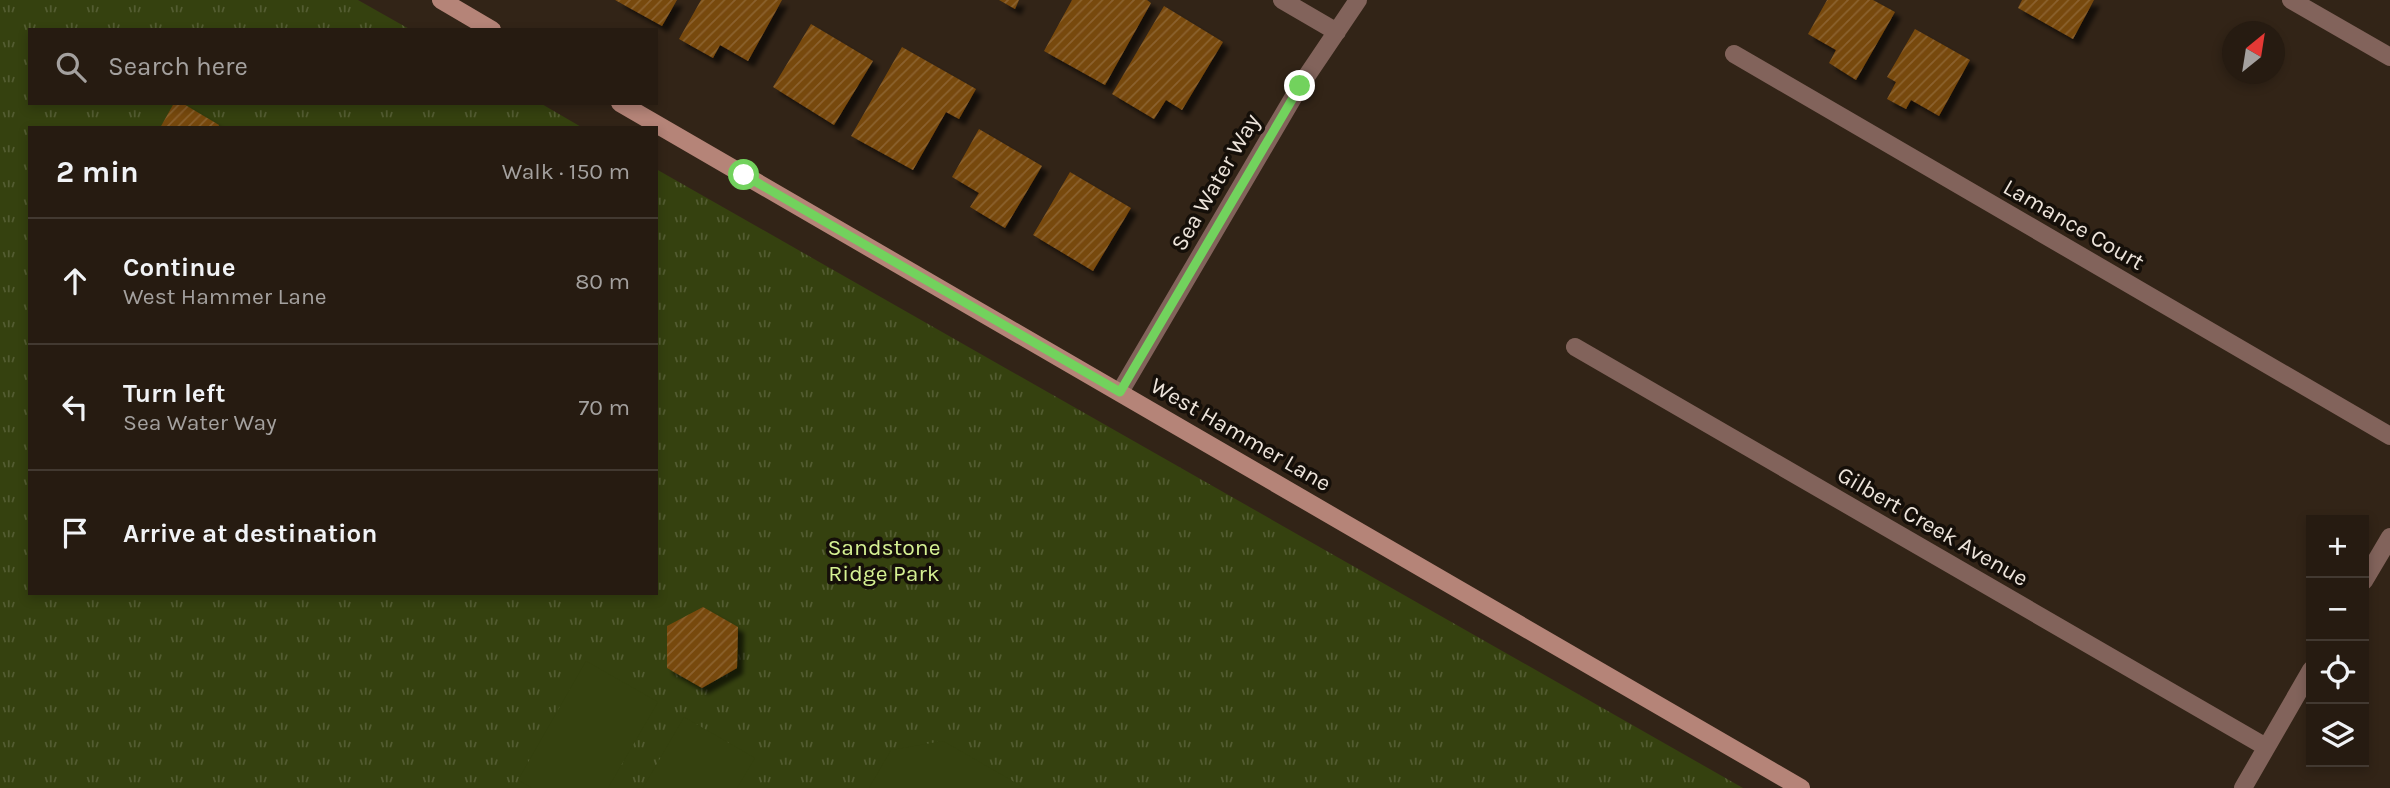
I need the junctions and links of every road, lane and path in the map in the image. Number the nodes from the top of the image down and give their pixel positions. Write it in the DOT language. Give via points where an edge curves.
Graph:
graph roads {
  1 [pos="441,0"];
  2 [pos="1283,0"];
  3 [pos="1358,0"];
  4 [pos="2291,0"];
  5 [pos="489,28"];
  6 [pos="1336,32"];
  7 [pos="1734,54"];
  8 [pos="2390,57"];
  9 [pos="623,105"];
  10 [pos="1574,347"];
  11 [pos="1120,392"];
  12 [pos="2390,436"];
  13 [pos="2390,537"];
  14 [pos="2366,578"];
  15 [pos="2306,679"];
  16 [pos="2266,747"];
  17 [pos="1801,788"];
  18 [pos="2243,788"];
  1 -- 5 [label="street"];
  2 -- 6 [label="street"];
  3 -- 6 [label="street, Sea Water Way"];
  4 -- 8 [label="street"];
  6 -- 11 [label="street, Sea Water Way"];
  7 -- 12 [label="street, Lamance Court"];
  9 -- 11 [label="street, West Hammer Lane"];
  10 -- 16 [label="street, Gilbert Creek Avenue"];
  11 -- 17 [label="street, West Hammer Lane"];
  13 -- 14 [label="street"];
  15 -- 16 [label="street"];
  16 -- 18 [label="street"];
}
